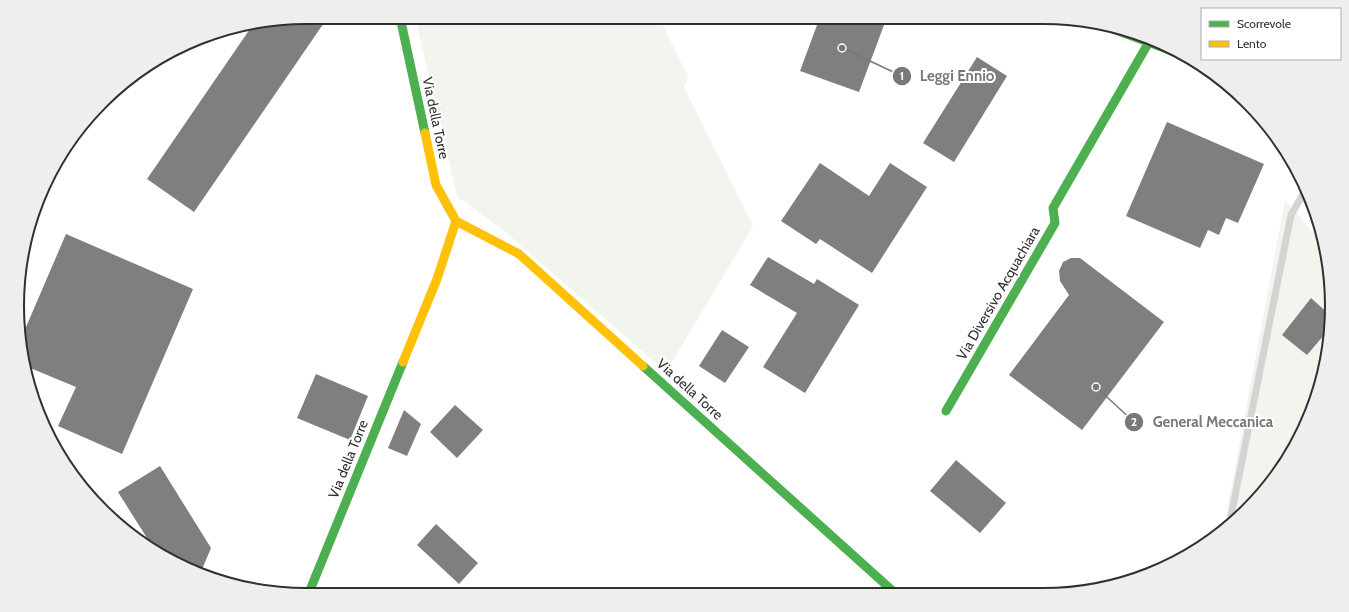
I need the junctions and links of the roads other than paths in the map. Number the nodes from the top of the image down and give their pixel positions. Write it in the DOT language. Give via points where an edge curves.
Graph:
graph roads {
  1 [pos="402,24"];
  2 [pos="1148,44"];
  3 [pos="1303,194"];
  4 [pos="456,221"];
  5 [pos="946,411"];
  6 [pos="1231,516"];
  7 [pos="311,588"];
  8 [pos="889,588"];
  1 -- 4 [label="street, Via della Torre" via="436,185"];
  2 -- 5 [label="street, Via Diversivo Acquachiara" via="1053,208 1055,223"];
  3 -- 6 [label="lane" via="1291,215"];
  4 -- 7 [label="street, Via della Torre" via="437,279"];
  4 -- 8 [label="street, Via della Torre" via="519,254"];
}
